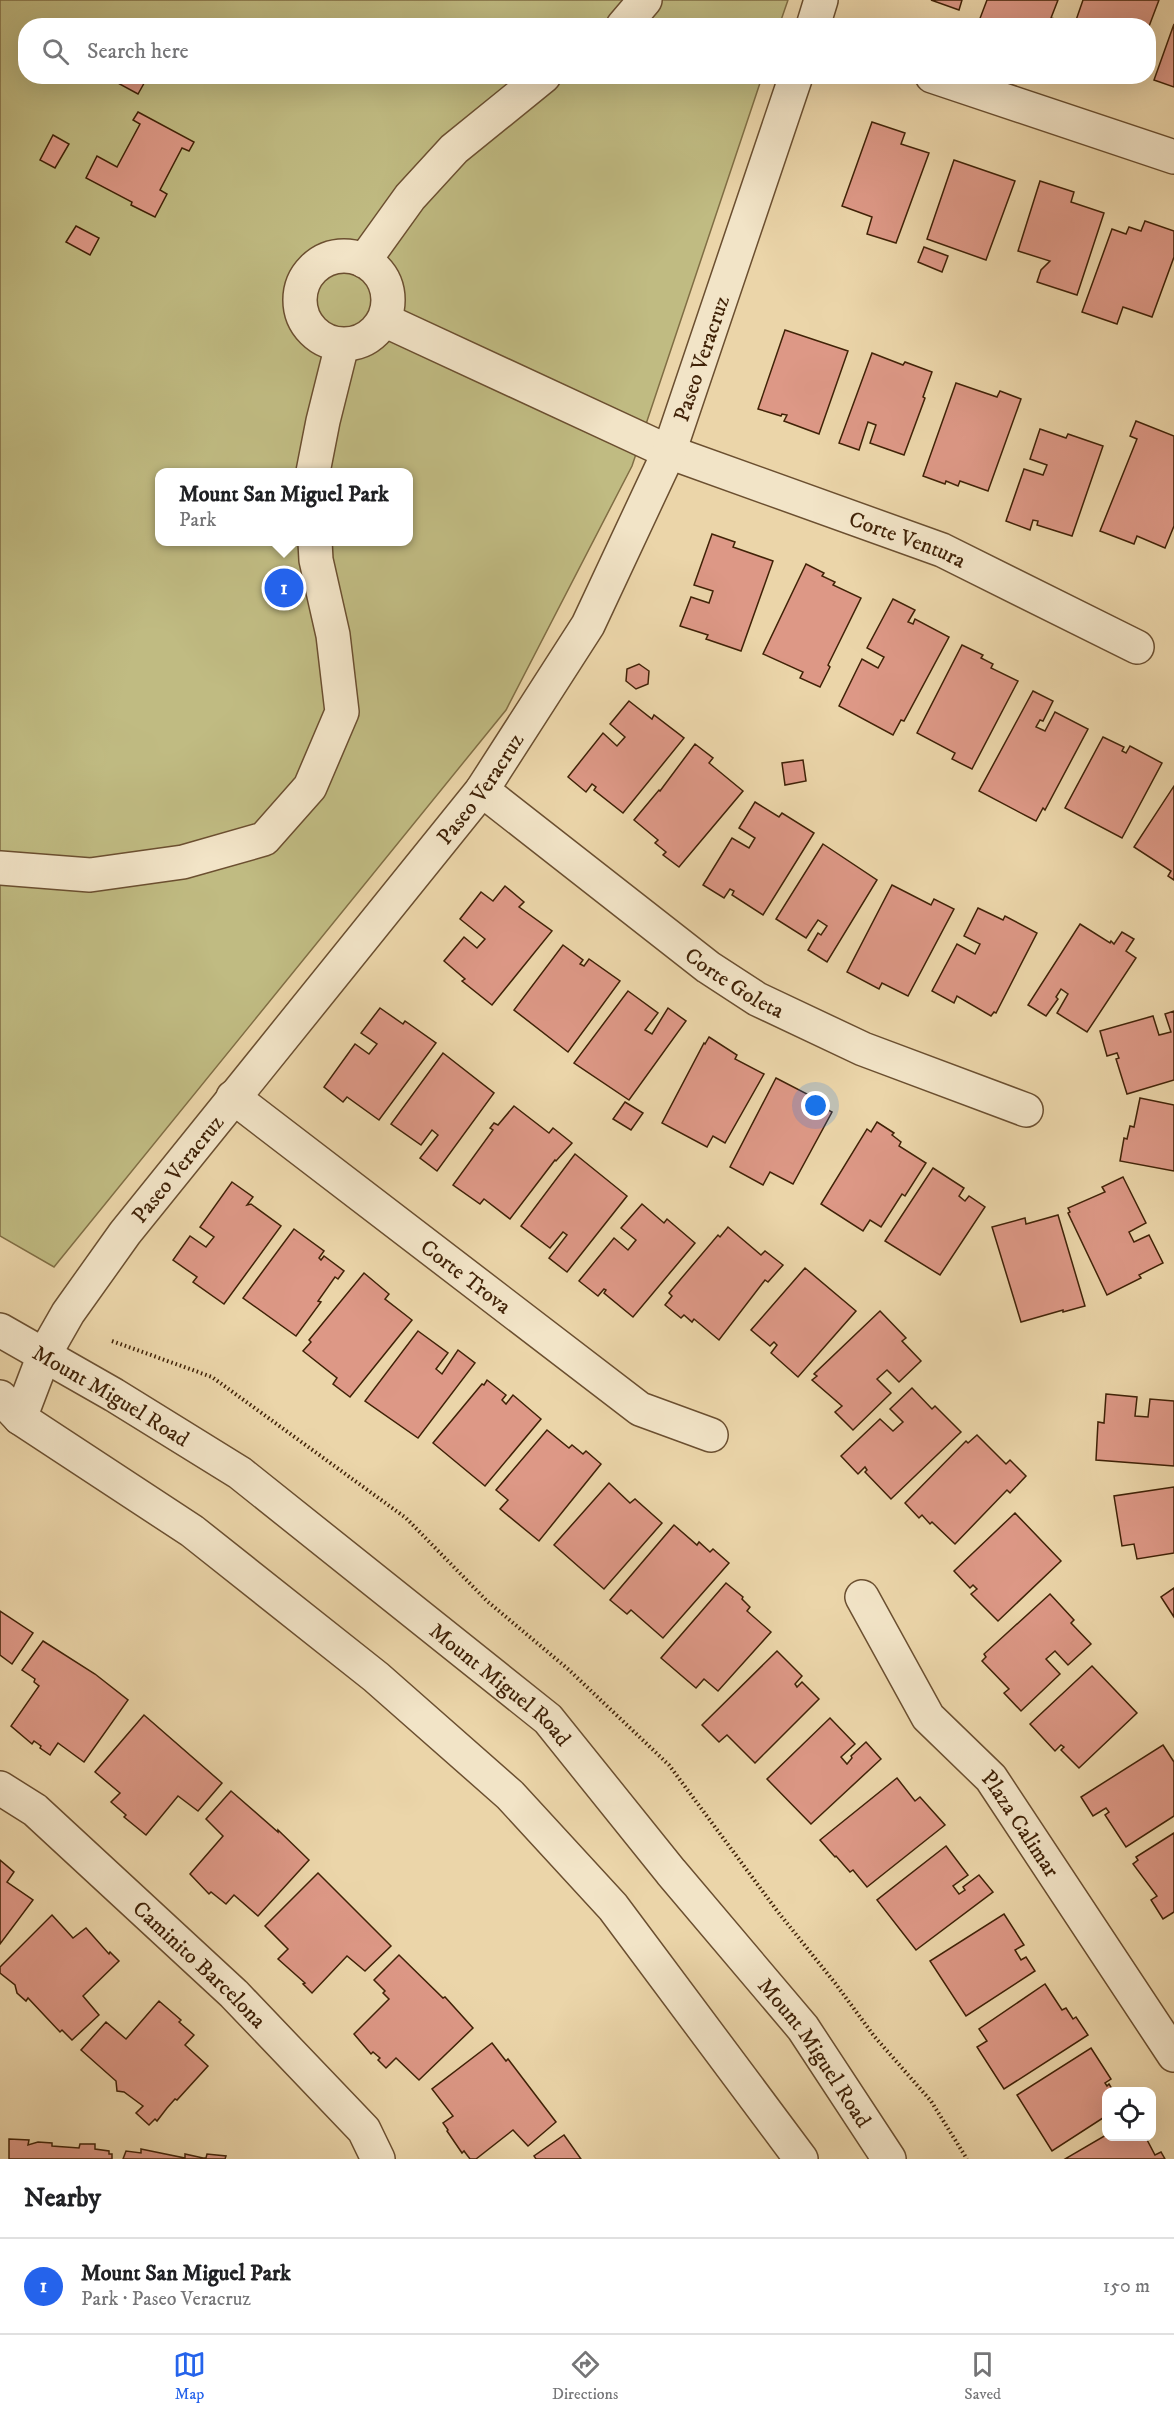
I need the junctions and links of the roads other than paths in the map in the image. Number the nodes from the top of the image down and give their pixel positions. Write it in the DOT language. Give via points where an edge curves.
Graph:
graph roads {
  1 [pos="645,0"];
  2 [pos="821,0"];
  3 [pos="630,18"];
  4 [pos="815,18"];
  5 [pos="534,84"];
  6 [pos="793,84"];
  7 [pos="956,84"];
  8 [pos="1174,157"];
  9 [pos="364,261"];
  10 [pos="384,320"];
  11 [pos="342,345"];
  12 [pos="669,452"];
  13 [pos="314,468"];
  14 [pos="315,546"];
  15 [pos="1137,647"];
  16 [pos="482,790"];
  17 [pos="0,868"];
  18 [pos="233,1097"];
  19 [pos="1026,1110"];
  20 [pos="0,1330"];
  21 [pos="44,1355"];
  22 [pos="10,1408"];
  23 [pos="711,1435"];
  24 [pos="862,1597"];
  25 [pos="0,1788"];
  26 [pos="1174,2055"];
  27 [pos="378,2159"];
  28 [pos="801,2159"];
  29 [pos="889,2159"];
  1 -- 3 [label="street"];
  2 -- 4 [label="street"];
  5 -- 9 [label="street" via="454,149 410,197"];
  6 -- 12 [label="street, Paseo Veracruz"];
  7 -- 8 [label="street"];
  9 -- 10 [label="street" via="378,271 387,286 389,303"];
  9 -- 11 [label="street" via="348,256 330,258 315,267 304,281 300,297 302,315 311,330"];
  10 -- 11 [label="street" via="366,338"];
  10 -- 12 [label="street, Corte Ventura"];
  11 -- 13 [label="street"];
  12 -- 15 [label="street, Corte Ventura" via="942,550"];
  12 -- 16 [label="street, Paseo Veracruz" via="588,626"];
  14 -- 17 [label="street" via="333,635 342,712 310,787 264,839 183,862 90,875"];
  16 -- 18 [label="street, Paseo Veracruz"];
  16 -- 19 [label="street, Corte Goleta" via="708,967 757,999 863,1049"];
  18 -- 21 [label="street, Paseo Veracruz" via="125,1233 68,1313"];
  18 -- 23 [label="street, Corte Trova" via="640,1409"];
  20 -- 21 [label="street, Mount Miguel Road"];
  21 -- 22 [label="street, Paseo Veracruz"];
  21 -- 29 [label="street, Mount Miguel Road" via="240,1473 548,1719 802,2028"];
  22 -- 28 [label="street" via="192,1531 376,1677 510,1795 613,1908"];
  24 -- 26 [label="street, Plaza Calimar" via="928,1717 991,1778"];
  25 -- 27 [label="street, Caminito Barcelona" via="35,1810 234,1994 364,2130"];
}
